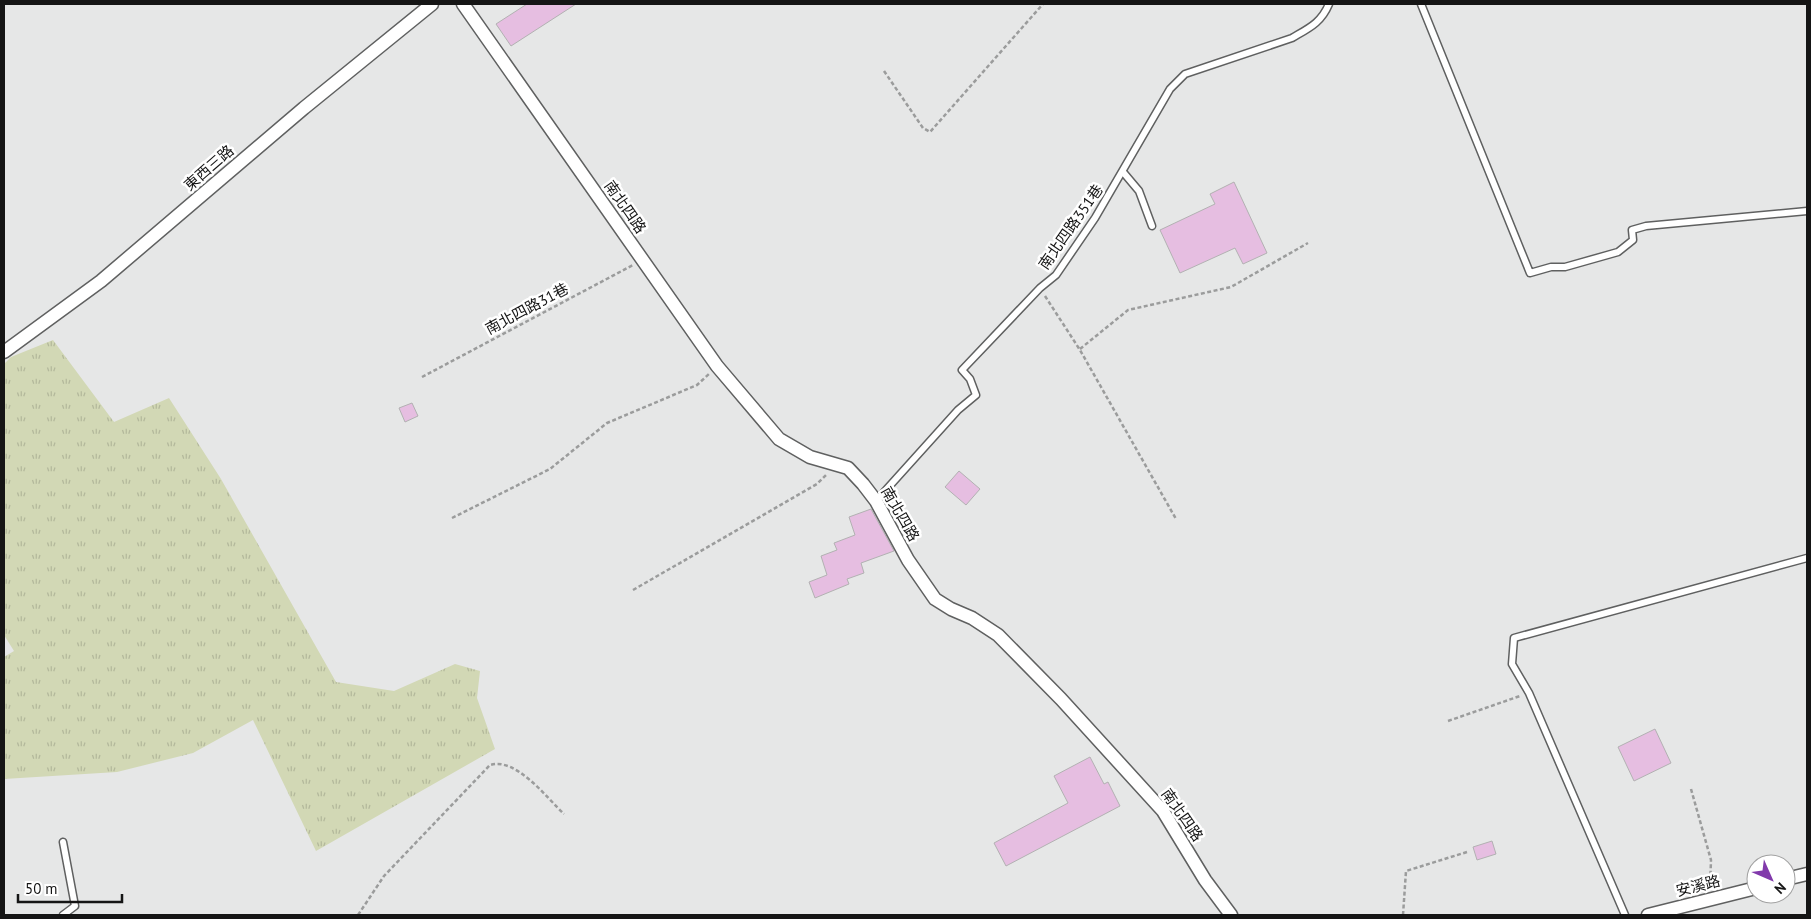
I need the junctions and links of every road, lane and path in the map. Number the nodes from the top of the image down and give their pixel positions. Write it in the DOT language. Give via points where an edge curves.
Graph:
graph roads {
  1 [pos="432,4"];
  2 [pos="462,4"];
  3 [pos="1043,4"];
  4 [pos="1329,4"];
  5 [pos="1421,4"];
  6 [pos="884,71"];
  7 [pos="1123,172"];
  8 [pos="1807,211"];
  9 [pos="1152,226"];
  10 [pos="1308,244"];
  11 [pos="642,260"];
  12 [pos="1040,288"];
  13 [pos="1080,350"];
  14 [pos="4,352"];
  15 [pos="717,366"];
  16 [pos="422,377"];
  17 [pos="835,464"];
  18 [pos="876,501"];
  19 [pos="452,518"];
  20 [pos="1176,519"];
  21 [pos="1807,558"];
  22 [pos="633,590"];
  23 [pos="1529,693"];
  24 [pos="1448,721"];
  25 [pos="1691,790"];
  26 [pos="564,814"];
  27 [pos="63,842"];
  28 [pos="1467,852"];
  29 [pos="1746,891"];
  30 [pos="1710,900"];
  31 [pos="63,915"];
  32 [pos="358,915"];
  33 [pos="1231,915"];
  34 [pos="1403,915"];
  35 [pos="1625,915"];
  36 [pos="1648,915"];
  1 -- 14 [label="street, 東西三路" via="101,281"];
  2 -- 11 [label="street, 南北四路"];
  3 -- 6 [label="path" via="930,132 923,128"];
  4 -- 7 [label="lane, 南北四路351巷" via="1324,16 1292,38 1185,74 1170,89"];
  5 -- 8 [label="lane" via="1530,273 1618,252 1633,240 1632,230 1646,226"];
  7 -- 9 [label="lane" via="1139,191"];
  7 -- 12 [label="lane, 南北四路351巷" via="1056,275"];
  10 -- 13 [label="path" via="1231,286 1128,310"];
  11 -- 15 [label="street, 南北四路"];
  11 -- 16 [label="path, 南北四路31巷"];
  12 -- 13 [label="path"];
  12 -- 18 [label="lane, 南北四路351巷" via="962,370 970,378 976,395 958,410"];
  13 -- 20 [label="path"];
  15 -- 17 [label="street, 南北四路" via="779,439 810,457"];
  15 -- 19 [label="path" via="696,386 607,423 550,469"];
  17 -- 18 [label="street, 南北四路" via="848,468"];
  17 -- 22 [label="path" via="817,484"];
  18 -- 33 [label="street, 南北四路" via="908,560 935,599 998,635 1061,699 1163,811 1205,880"];
  21 -- 23 [label="lane" via="1514,638 1512,664"];
  23 -- 24 [label="path"];
  23 -- 35 [label="lane"];
  25 -- 30 [label="path" via="1711,860"];
  26 -- 32 [label="path" via="519,770 498,762 490,765 384,876"];
  27 -- 31 [label="lane" via="75,906"];
  28 -- 34 [label="path" via="1406,872"];
  29 -- 30 [label="street, 安溪路"];
  30 -- 36 [label="street, 安溪路"];
}
